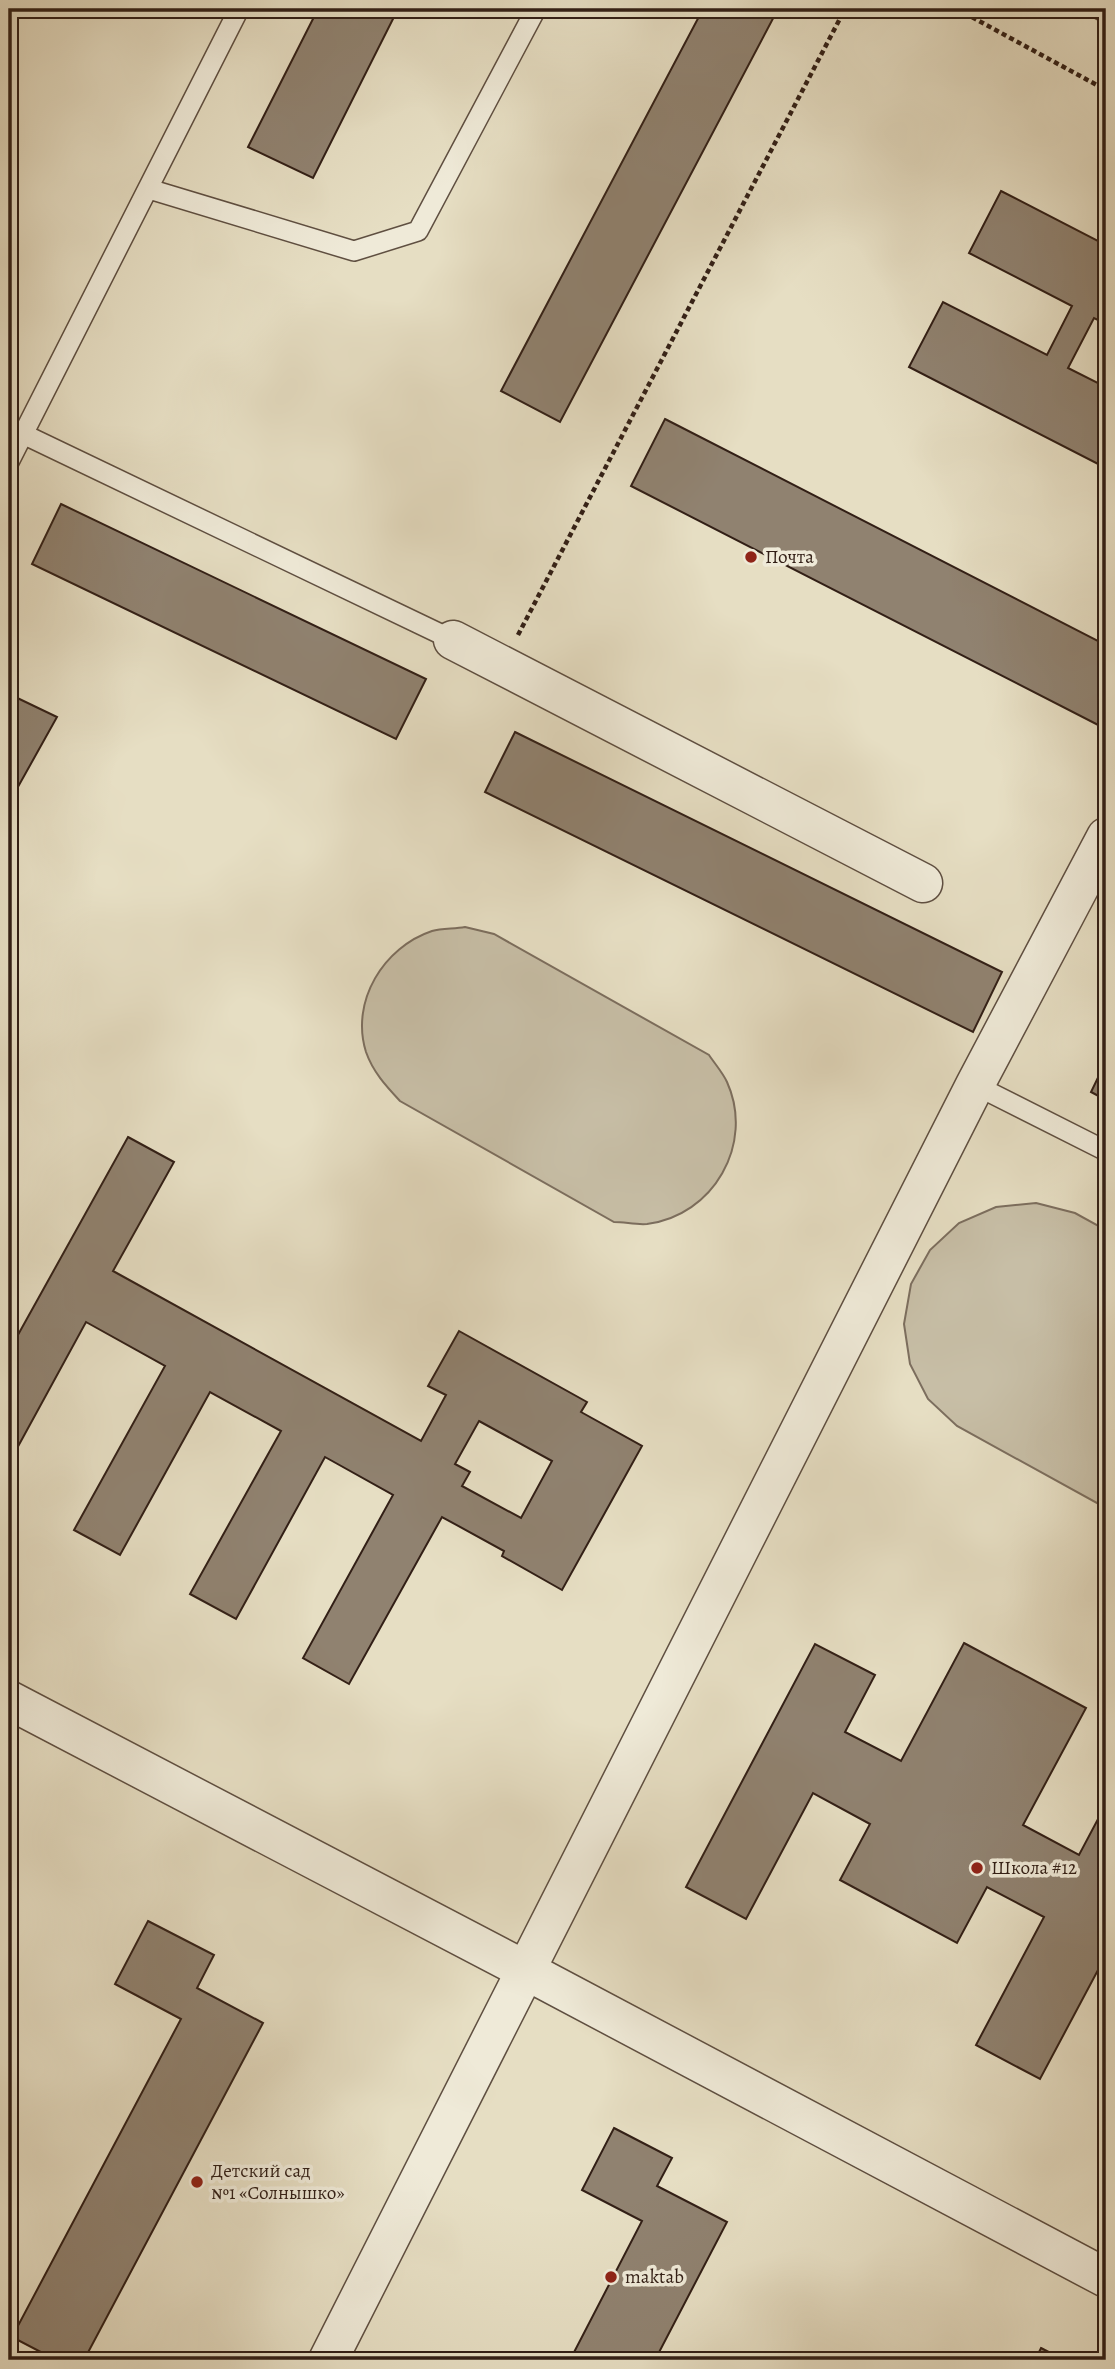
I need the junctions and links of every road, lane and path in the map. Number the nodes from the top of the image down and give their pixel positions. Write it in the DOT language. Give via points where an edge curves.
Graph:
graph roads {
  1 [pos="239,9"];
  2 [pos="536,9"];
  3 [pos="845,9"];
  4 [pos="957,9"];
  5 [pos="1099,9"];
  6 [pos="1106,12"];
  7 [pos="1106,90"];
  8 [pos="149,189"];
  9 [pos="23,434"];
  10 [pos="9,461"];
  11 [pos="453,640"];
  12 [pos="502,665"];
  13 [pos="1106,836"];
  14 [pos="923,883"];
  15 [pos="975,1086"];
  16 [pos="1106,1151"];
  17 [pos="9,1700"];
  18 [pos="525,1970"];
  19 [pos="1106,2278"];
  20 [pos="328,2360"];
  1 -- 8 [label="lane"];
  2 -- 8 [label="lane" via="418,231 354,251"];
  3 -- 12 [label="path"];
  4 -- 7 [label="path"];
  5 -- 6 [label="lane"];
  8 -- 9 [label="lane"];
  9 -- 10 [label="lane"];
  9 -- 11 [label="lane"];
  11 -- 12 [label="street"];
  12 -- 14 [label="street"];
  13 -- 15 [label="street"];
  15 -- 16 [label="lane"];
  15 -- 18 [label="street"];
  17 -- 18 [label="street"];
  18 -- 19 [label="street"];
  18 -- 20 [label="street"];
}
